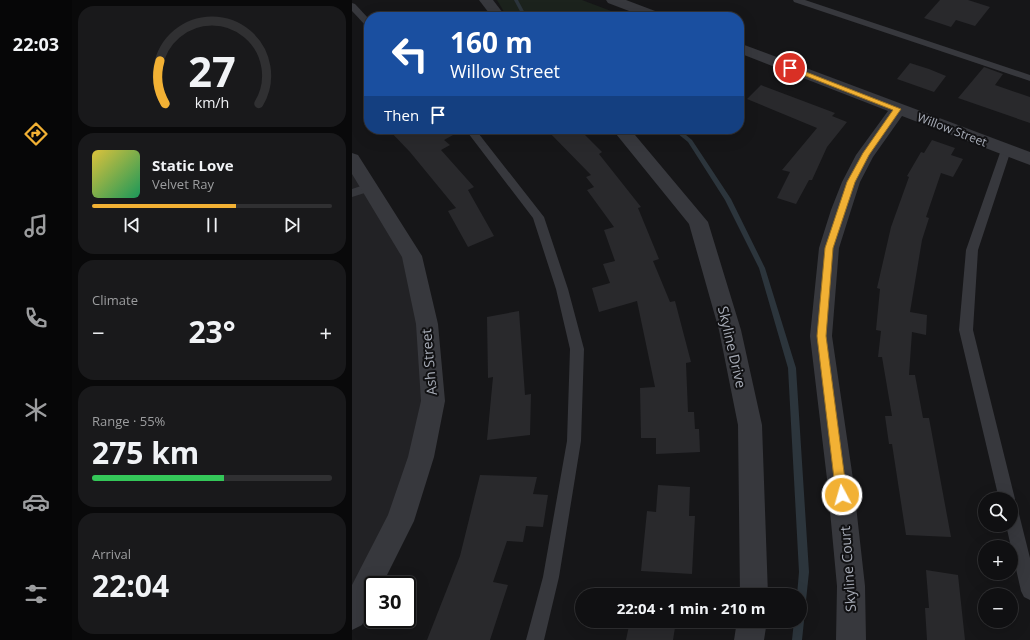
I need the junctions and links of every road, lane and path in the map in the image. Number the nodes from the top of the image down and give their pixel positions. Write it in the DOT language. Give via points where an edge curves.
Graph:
graph roads {
  1 [pos="486,0"];
  2 [pos="613,0"];
  3 [pos="796,0"];
  4 [pos="352,6"];
  5 [pos="495,12"];
  6 [pos="645,12"];
  7 [pos="364,19"];
  8 [pos="744,50"];
  9 [pos="1030,78"];
  10 [pos="898,109"];
  11 [pos="474,134"];
  12 [pos="625,134"];
  13 [pos="1006,150"];
  14 [pos="352,159"];
  15 [pos="1030,159"];
  16 [pos="361,190"];
  17 [pos="1005,492"];
  18 [pos="1015,532"];
  19 [pos="754,588"];
  20 [pos="1030,591"];
  21 [pos="352,615"];
  22 [pos="751,628"];
  23 [pos="535,640"];
  24 [pos="749,640"];
  25 [pos="851,640"];
  1 -- 5 [label="street"];
  2 -- 6 [label="street"];
  3 -- 9 [label="lane"];
  4 -- 7 [label="lane"];
  8 -- 10 [label="street, Willow Street"];
  10 -- 13 [label="street, Willow Street"];
  10 -- 25 [label="street, Skyline Court" via="865,155 848,189 829,248 823,314 822,336 851,586"];
  11 -- 23 [label="lane" via="538,217 562,289 577,350 574,441 551,577"];
  12 -- 19 [label="street, Skyline Drive" via="698,222 730,330 750,425"];
  13 -- 15 [label="street, Willow Street"];
  13 -- 17 [label="lane" via="972,250 966,330"];
  14 -- 16 [label="street, Ash Street"];
  16 -- 21 [label="street, Ash Street" via="412,256 427,324 433,401 421,457 400,521"];
  18 -- 20 [label="lane"];
  22 -- 24 [label="street"];
}
